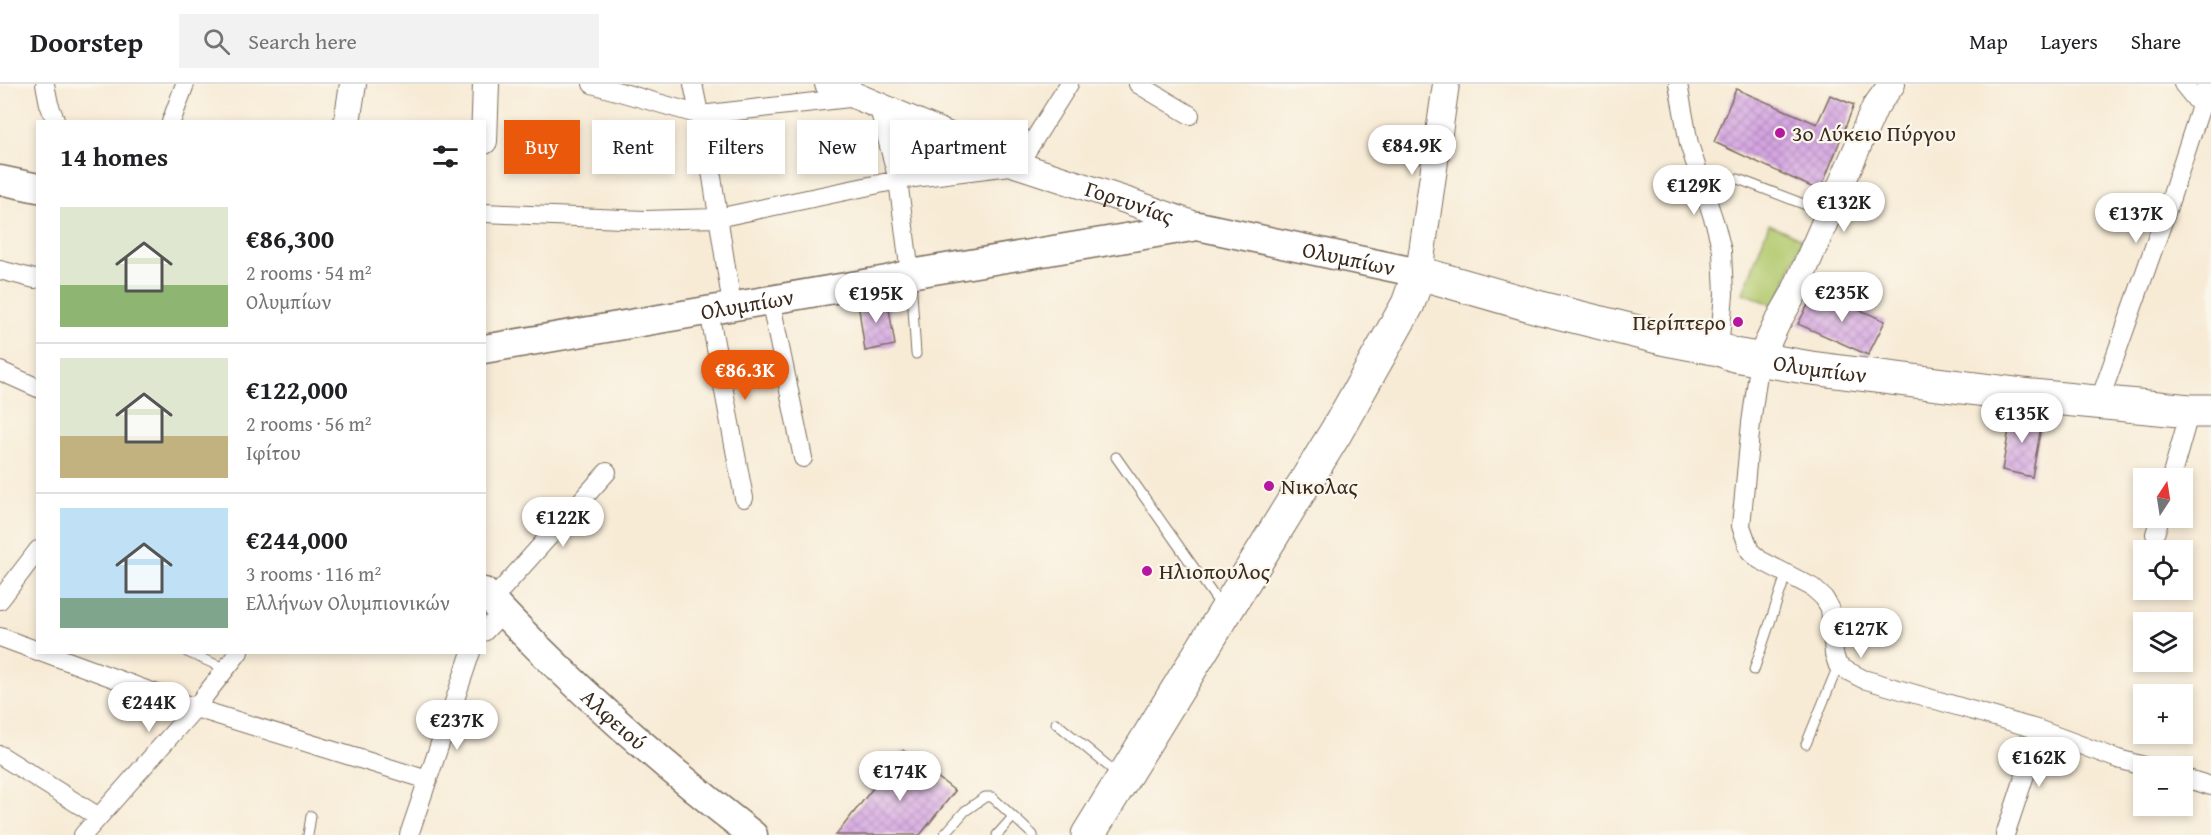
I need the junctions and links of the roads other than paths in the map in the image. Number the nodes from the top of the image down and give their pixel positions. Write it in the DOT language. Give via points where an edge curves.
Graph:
graph roads {
  1 [pos="45,84"];
  2 [pos="185,84"];
  3 [pos="353,84"];
  4 [pos="486,84"];
  5 [pos="592,84"];
  6 [pos="693,84"];
  7 [pos="828,84"];
  8 [pos="1069,84"];
  9 [pos="1138,84"];
  10 [pos="1446,84"];
  11 [pos="1678,84"];
  12 [pos="1892,84"];
  13 [pos="2183,84"];
  14 [pos="2207,84"];
  15 [pos="868,101"];
  16 [pos="2201,106"];
  17 [pos="700,115"];
  18 [pos="1190,115"];
  19 [pos="55,120"];
  20 [pos="172,120"];
  21 [pos="347,120"];
  22 [pos="485,120"];
  23 [pos="913,120"];
  24 [pos="1028,149"];
  25 [pos="1028,168"];
  26 [pos="946,174"];
  27 [pos="0,180"];
  28 [pos="898,180"];
  29 [pos="1738,180"];
  30 [pos="36,188"];
  31 [pos="0,195"];
  32 [pos="36,202"];
  33 [pos="486,213"];
  34 [pos="1829,214"];
  35 [pos="717,218"];
  36 [pos="1198,226"];
  37 [pos="0,270"];
  38 [pos="1419,273"];
  39 [pos="910,274"];
  40 [pos="35,279"];
  41 [pos="770,299"];
  42 [pos="721,308"];
  43 [pos="486,349"];
  44 [pos="1719,350"];
  45 [pos="916,354"];
  46 [pos="1760,359"];
  47 [pos="0,371"];
  48 [pos="36,387"];
  49 [pos="2099,402"];
  50 [pos="2201,411"];
  51 [pos="803,458"];
  52 [pos="1116,458"];
  53 [pos="2175,468"];
  54 [pos="607,472"];
  55 [pos="744,498"];
  56 [pos="36,553"];
  57 [pos="1786,575"];
  58 [pos="0,600"];
  59 [pos="494,601"];
  60 [pos="1226,613"];
  61 [pos="486,626"];
  62 [pos="0,637"];
  63 [pos="36,650"];
  64 [pos="48,654"];
  65 [pos="192,654"];
  66 [pos="237,654"];
  67 [pos="470,654"];
  68 [pos="1838,666"];
  69 [pos="226,669"];
  70 [pos="1754,670"];
  71 [pos="195,708"];
  72 [pos="1056,723"];
  73 [pos="2040,730"];
  74 [pos="1806,744"];
  75 [pos="0,755"];
  76 [pos="2133,763"];
  77 [pos="1123,778"];
  78 [pos="428,780"];
  79 [pos="2193,780"];
  80 [pos="2211,786"];
  81 [pos="311,816"];
  82 [pos="99,817"];
  83 [pos="1013,817"];
  84 [pos="752,834"];
  85 [pos="83,835"];
  86 [pos="308,835"];
  87 [pos="409,835"];
  88 [pos="944,835"];
  89 [pos="997,835"];
  90 [pos="1033,835"];
  91 [pos="1088,835"];
  92 [pos="2005,835"];
  1 -- 19 [label="street"];
  2 -- 20 [label="street"];
  3 -- 21 [label="street"];
  4 -- 22 [label="street"];
  5 -- 17 [label="street"];
  6 -- 17 [label="street"];
  7 -- 15 [label="street, Γορτυνίας"];
  8 -- 24 [label="street"];
  9 -- 18 [label="street"];
  10 -- 38 [label="street"];
  11 -- 44 [label="street" via="1689,144 1722,251 1724,294"];
  12 -- 34 [label="street" via="1875,107"];
  13 -- 16 [label="street"];
  14 -- 16 [label="street"];
  15 -- 17 [label="street"];
  15 -- 23 [label="street, Γορτυνίας"];
  15 -- 28 [label="street"];
  16 -- 49 [label="street"];
  17 -- 35 [label="street"];
  25 -- 36 [label="street, Γορτυνίας"];
  26 -- 28 [label="street"];
  27 -- 30 [label="main road"];
  28 -- 35 [label="street"];
  28 -- 39 [label="street"];
  29 -- 34 [label="lane"];
  31 -- 32 [label="main road"];
  33 -- 35 [label="street" via="645,220"];
  34 -- 46 [label="street"];
  35 -- 42 [label="street"];
  36 -- 38 [label="main road, Ολυμπίων"];
  36 -- 39 [label="main road, Ολυμπίων"];
  37 -- 40 [label="street"];
  38 -- 44 [label="highway, Ολυμπίων" via="1541,308"];
  38 -- 60 [label="highway" via="1408,304 1336,432"];
  39 -- 41 [label="main road, Ολυμπίων"];
  39 -- 45 [label="lane"];
  41 -- 42 [label="main road, Ολυμπίων"];
  41 -- 51 [label="street"];
  42 -- 43 [label="main road, Ολυμπίων"];
  42 -- 55 [label="street"];
  44 -- 46 [label="highway, Ολυμπίων"];
  46 -- 49 [label="highway, Ολυμπίων"];
  46 -- 57 [label="street" via="1741,526 1750,551"];
  47 -- 48 [label="street"];
  49 -- 50 [label="highway, Ολυμπίων"];
  50 -- 53 [label="street"];
  52 -- 60 [label="lane"];
  54 -- 59 [label="street"];
  56 -- 58 [label="street"];
  57 -- 68 [label="street" via="1812,587 1830,608"];
  57 -- 70 [label="lane"];
  59 -- 61 [label="street"];
  59 -- 84 [label="main road, Αλφειού" via="614,720"];
  60 -- 77 [label="highway"];
  62 -- 63 [label="street"];
  64 -- 71 [label="street"];
  65 -- 69 [label="lane"];
  66 -- 69 [label="street"];
  67 -- 78 [label="street"];
  68 -- 73 [label="street" via="1863,680"];
  68 -- 74 [label="lane"];
  69 -- 71 [label="street"];
  71 -- 78 [label="street"];
  71 -- 82 [label="street"];
  72 -- 77 [label="lane"];
  73 -- 76 [label="street"];
  73 -- 92 [label="street"];
  75 -- 82 [label="street"];
  77 -- 91 [label="highway"];
  78 -- 87 [label="street"];
  79 -- 80 [label="street"];
  81 -- 86 [label="lane"];
  82 -- 85 [label="street"];
  83 -- 88 [label="lane" via="992,797 985,796"];
  83 -- 89 [label="lane"];
  83 -- 90 [label="lane"];
}
